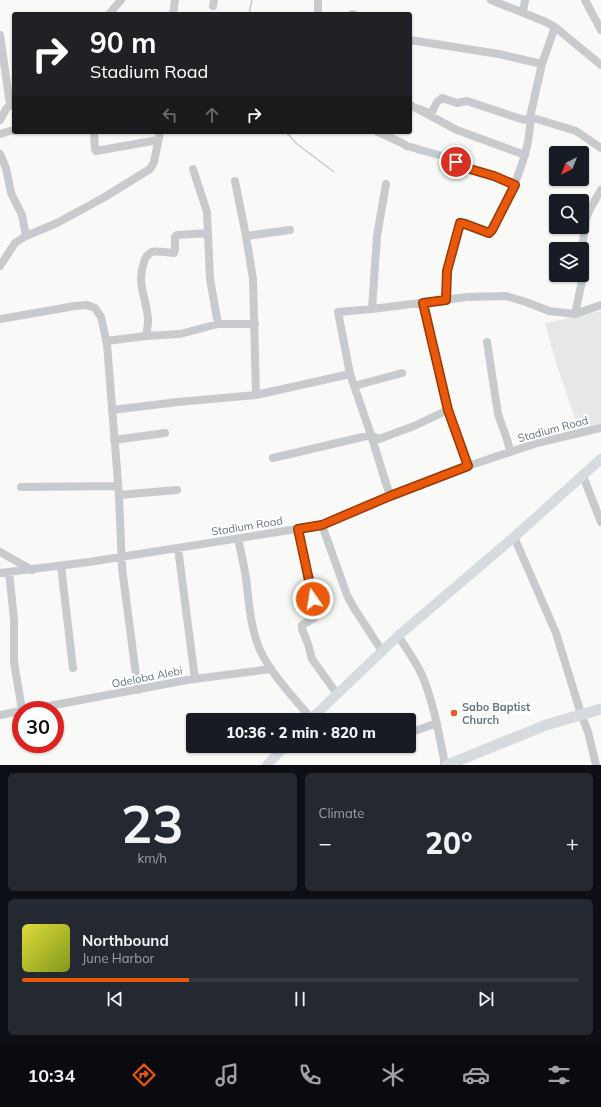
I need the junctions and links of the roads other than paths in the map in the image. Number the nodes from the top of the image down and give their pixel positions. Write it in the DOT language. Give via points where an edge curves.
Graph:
graph roads {
  1 [pos="122,0"];
  2 [pos="175,0"];
  3 [pos="318,0"];
  4 [pos="491,0"];
  5 [pos="524,0"];
  6 [pos="585,0"];
  7 [pos="112,12"];
  8 [pos="173,12"];
  9 [pos="318,12"];
  10 [pos="523,12"];
  11 [pos="555,27"];
  12 [pos="601,30"];
  13 [pos="0,35"];
  14 [pos="412,40"];
  15 [pos="542,64"];
  16 [pos="601,65"];
  17 [pos="12,104"];
  18 [pos="412,106"];
  19 [pos="419,109"];
  20 [pos="530,117"];
  21 [pos="0,120"];
  22 [pos="12,131"];
  23 [pos="0,134"];
  24 [pos="94,134"];
  25 [pos="383,134"];
  26 [pos="159,136"];
  27 [pos="601,148"];
  28 [pos="0,154"];
  29 [pos="525,155"];
  30 [pos="192,169"];
  31 [pos="235,181"];
  32 [pos="386,184"];
  33 [pos="515,185"];
  34 [pos="601,190"];
  35 [pos="598,206"];
  36 [pos="290,230"];
  37 [pos="208,233"];
  38 [pos="26,236"];
  39 [pos="246,236"];
  40 [pos="583,242"];
  41 [pos="0,266"];
  42 [pos="582,282"];
  43 [pos="446,300"];
  44 [pos="423,303"];
  45 [pos="601,305"];
  46 [pos="372,310"];
  47 [pos="575,314"];
  48 [pos="0,319"];
  49 [pos="218,324"];
  50 [pos="255,324"];
  51 [pos="146,336"];
  52 [pos="106,341"];
  53 [pos="486,342"];
  54 [pos="402,373"];
  55 [pos="350,374"];
  56 [pos="354,386"];
  57 [pos="256,395"];
  58 [pos="112,410"];
  59 [pos="448,410"];
  60 [pos="601,428"];
  61 [pos="164,433"];
  62 [pos="371,435"];
  63 [pos="114,440"];
  64 [pos="510,452"];
  65 [pos="273,458"];
  66 [pos="601,459"];
  67 [pos="468,466"];
  68 [pos="583,476"];
  69 [pos="118,486"];
  70 [pos="21,487"];
  71 [pos="177,490"];
  72 [pos="119,495"];
  73 [pos="390,496"];
  74 [pos="601,522"];
  75 [pos="322,525"];
  76 [pos="298,529"];
  77 [pos="514,537"];
  78 [pos="238,539"];
  79 [pos="178,548"];
  80 [pos="0,552"];
  81 [pos="123,557"];
  82 [pos="61,566"];
  83 [pos="32,570"];
  84 [pos="4,572"];
  85 [pos="398,636"];
  86 [pos="382,651"];
  87 [pos="73,668"];
  88 [pos="271,669"];
  89 [pos="195,679"];
  90 [pos="138,690"];
  91 [pos="337,694"];
  92 [pos="20,701"];
  93 [pos="64,703"];
  94 [pos="601,709"];
  95 [pos="12,713"];
  96 [pos="305,713"];
  97 [pos="316,713"];
  98 [pos="580,714"];
  99 [pos="0,715"];
  100 [pos="437,724"];
  101 [pos="416,731"];
  102 [pos="278,753"];
  103 [pos="267,765"];
  104 [pos="444,765"];
  105 [pos="447,765"];
  106 [pos="596,765"];
  1 -- 7 [label="street"];
  2 -- 8 [label="street"];
  3 -- 9 [label="street"];
  4 -- 10 [label="street"];
  5 -- 10 [label="street"];
  6 -- 12 [label="street"];
  10 -- 11 [label="street"];
  11 -- 15 [label="street"];
  11 -- 16 [label="street"];
  13 -- 17 [label="street"];
  14 -- 15 [label="street" via="488,52"];
  15 -- 20 [label="street"];
  17 -- 21 [label="street"];
  18 -- 19 [label="street"];
  19 -- 20 [label="street" via="431,114 442,98 457,103 467,101 524,120"];
  19 -- 29 [label="street" via="461,132"];
  20 -- 27 [label="street" via="576,131"];
  20 -- 29 [label="street" via="531,125"];
  22 -- 23 [label="street"];
  24 -- 26 [label="street" via="96,151"];
  25 -- 33 [label="street" via="407,146 449,158 463,167"];
  26 -- 38 [label="street" via="154,162 150,169 57,223"];
  28 -- 38 [label="street" via="22,215"];
  29 -- 33 [label="street"];
  30 -- 37 [label="street" via="205,204"];
  31 -- 39 [label="street"];
  32 -- 46 [label="street" via="377,236"];
  33 -- 43 [label="street" via="489,233 460,223 447,271"];
  34 -- 35 [label="street"];
  35 -- 40 [label="street" via="590,209"];
  36 -- 39 [label="street"];
  37 -- 49 [label="street" via="210,280"];
  37 -- 51 [label="street" via="177,235 174,253 154,252 145,258 141,280 148,320"];
  38 -- 41 [label="street" via="15,243"];
  39 -- 50 [label="street" via="253,279"];
  42 -- 47 [label="street"];
  43 -- 44 [label="street"];
  43 -- 47 [label="street" via="506,296 549,311"];
  44 -- 46 [label="street"];
  44 -- 59 [label="street"];
  45 -- 47 [label="street"];
  46 -- 55 [label="street" via="340,311 338,314"];
  48 -- 52 [label="street" via="87,305 95,308 101,316"];
  49 -- 50 [label="street"];
  49 -- 51 [label="street" via="180,334"];
  50 -- 57 [label="street"];
  51 -- 52 [label="street"];
  52 -- 58 [label="street"];
  53 -- 64 [label="street" via="498,414"];
  54 -- 56 [label="street"];
  55 -- 56 [label="street"];
  55 -- 57 [label="street"];
  56 -- 62 [label="street"];
  57 -- 58 [label="street"];
  58 -- 63 [label="street"];
  59 -- 62 [label="street" via="414,426 379,438"];
  59 -- 67 [label="street"];
  60 -- 64 [label="street, Stadium Road"];
  61 -- 63 [label="street"];
  62 -- 65 [label="street"];
  62 -- 73 [label="street"];
  63 -- 69 [label="street"];
  64 -- 67 [label="street, Stadium Road"];
  66 -- 68 [label="main road"];
  67 -- 73 [label="street, Stadium Road"];
  68 -- 74 [label="street"];
  68 -- 77 [label="main road"];
  69 -- 70 [label="street"];
  69 -- 72 [label="street"];
  71 -- 72 [label="street"];
  72 -- 81 [label="street"];
  73 -- 75 [label="street, Stadium Road"];
  75 -- 76 [label="street, Stadium Road"];
  75 -- 86 [label="street" via="347,594"];
  76 -- 78 [label="street, Stadium Road"];
  76 -- 91 [label="street" via="316,613 314,618 302,625 302,629 312,659"];
  77 -- 85 [label="main road"];
  77 -- 98 [label="street" via="556,633"];
  78 -- 79 [label="street, Stadium Road"];
  78 -- 88 [label="street" via="254,634"];
  79 -- 81 [label="street, Stadium Road"];
  79 -- 89 [label="street"];
  80 -- 83 [label="street"];
  81 -- 82 [label="street, Stadium Road"];
  81 -- 90 [label="street" via="122,568"];
  82 -- 83 [label="street, Stadium Road"];
  82 -- 87 [label="street"];
  83 -- 84 [label="street, Stadium Road"];
  84 -- 92 [label="street" via="14,619 14,662"];
  85 -- 86 [label="main road"];
  85 -- 100 [label="street" via="420,672"];
  86 -- 91 [label="main road"];
  88 -- 89 [label="street, Odeloba Alebi"];
  88 -- 96 [label="street"];
  89 -- 90 [label="street, Odeloba Alebi"];
  90 -- 93 [label="street, Odeloba Alebi"];
  91 -- 97 [label="main road"];
  94 -- 98 [label="highway"];
  95 -- 99 [label="street"];
  98 -- 105 [label="highway" via="546,724"];
  98 -- 106 [label="street" via="588,732"];
  100 -- 101 [label="street"];
  100 -- 104 [label="street"];
  102 -- 103 [label="main road"];
}
